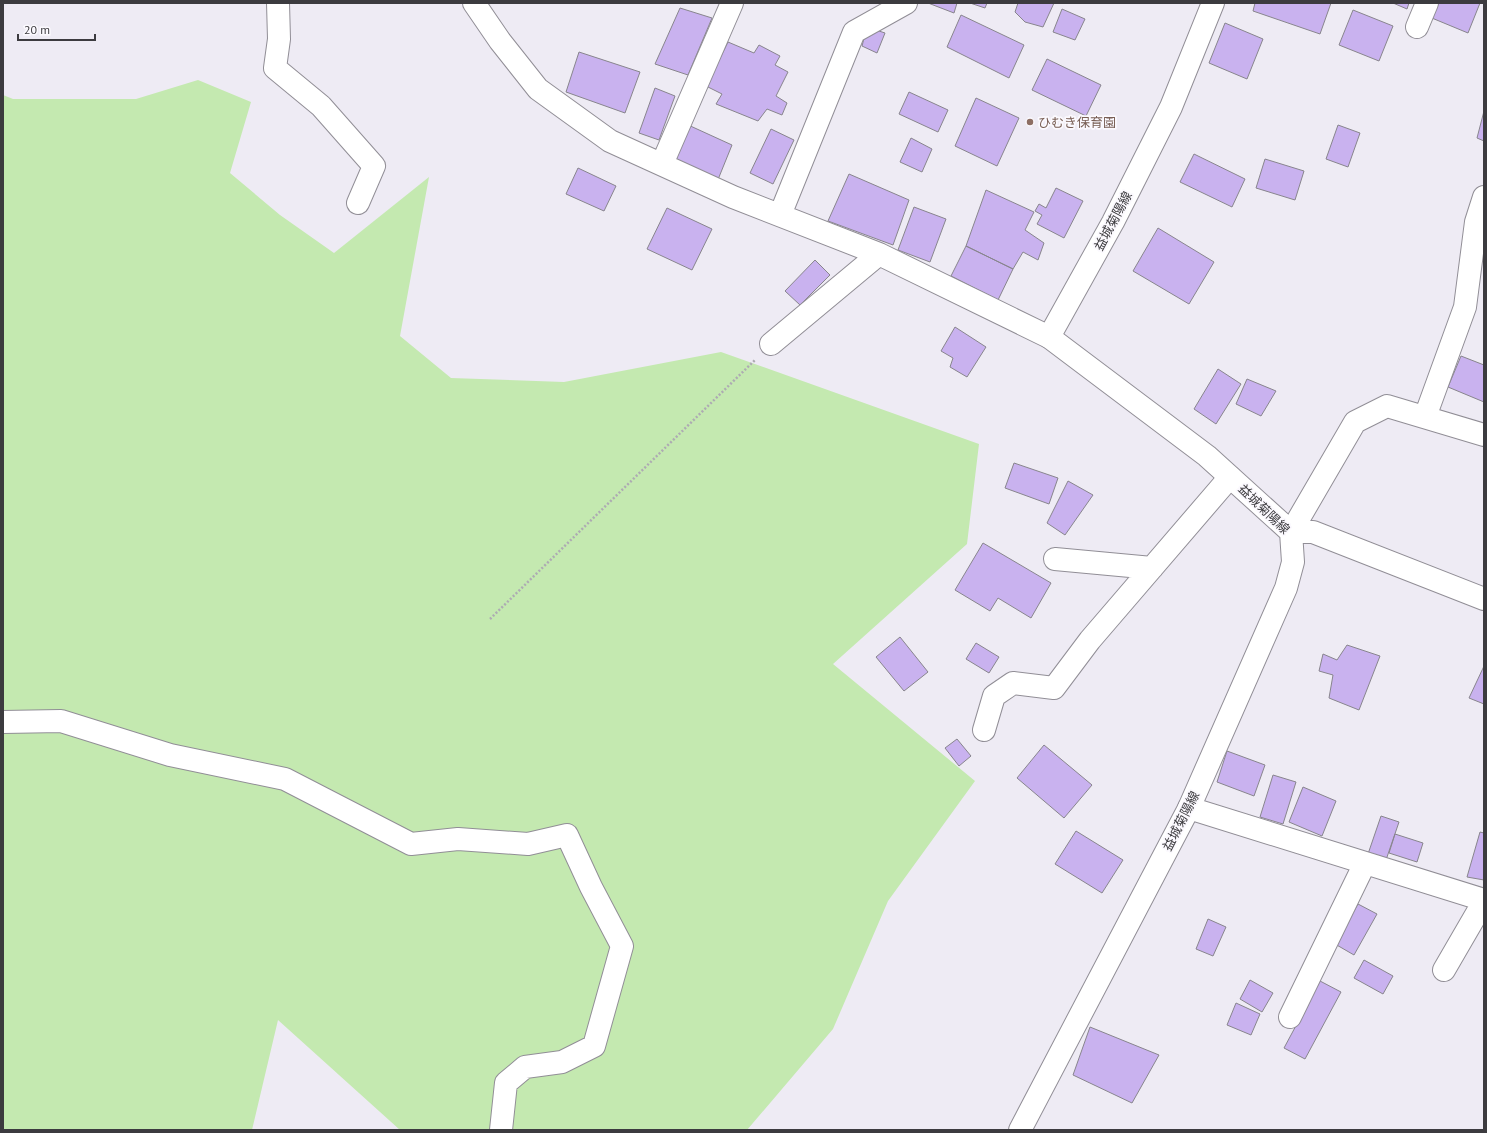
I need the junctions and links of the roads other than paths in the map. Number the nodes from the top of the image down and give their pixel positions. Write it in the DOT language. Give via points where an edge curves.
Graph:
graph roads {
  1 [pos="278,3"];
  2 [pos="474,3"];
  3 [pos="732,3"];
  4 [pos="906,3"];
  5 [pos="1213,3"];
  6 [pos="1427,3"];
  7 [pos="1417,27"];
  8 [pos="662,164"];
  9 [pos="1484,197"];
  10 [pos="358,203"];
  11 [pos="780,215"];
  12 [pos="878,254"];
  13 [pos="1049,337"];
  14 [pos="771,344"];
  15 [pos="1425,418"];
  16 [pos="1484,434"];
  17 [pos="1230,477"];
  18 [pos="1291,532"];
  19 [pos="1055,559"];
  20 [pos="1152,568"];
  21 [pos="1484,599"];
  22 [pos="3,722"];
  23 [pos="984,730"];
  24 [pos="1189,808"];
  25 [pos="1365,863"];
  26 [pos="1484,900"];
  27 [pos="1444,970"];
  28 [pos="1290,1017"];
  29 [pos="501,1130"];
  30 [pos="1020,1130"];
  1 -- 10 [label="street" via="279,39 275,68 321,106 374,166"];
  2 -- 8 [label="street" via="500,42 538,89 610,141"];
  3 -- 8 [label="street"];
  4 -- 11 [label="street" via="854,32"];
  5 -- 13 [label="street, 益城菊陽線" via="1171,107 1113,222"];
  6 -- 7 [label="street"];
  8 -- 11 [label="street" via="733,197"];
  9 -- 15 [label="street" via="1476,222 1465,307"];
  11 -- 12 [label="street"];
  12 -- 13 [label="street"];
  12 -- 14 [label="street"];
  13 -- 17 [label="street, 益城菊陽線" via="1207,456"];
  15 -- 16 [label="street"];
  15 -- 18 [label="street" via="1387,406 1355,422"];
  17 -- 18 [label="street, 益城菊陽線"];
  17 -- 20 [label="street"];
  18 -- 21 [label="street" via="1313,532"];
  18 -- 24 [label="street, 益城菊陽線" via="1293,562 1286,588"];
  19 -- 20 [label="street"];
  20 -- 23 [label="street" via="1090,640 1054,688 1013,683 994,696"];
  22 -- 29 [label="street" via="61,721 170,755 285,779 411,844 458,839 528,844 567,835 622,946 594,1046 562,1062 525,1067 506,1083"];
  24 -- 25 [label="street"];
  24 -- 30 [label="street, 益城菊陽線"];
  25 -- 26 [label="street"];
  25 -- 28 [label="street"];
  26 -- 27 [label="street"];
}
